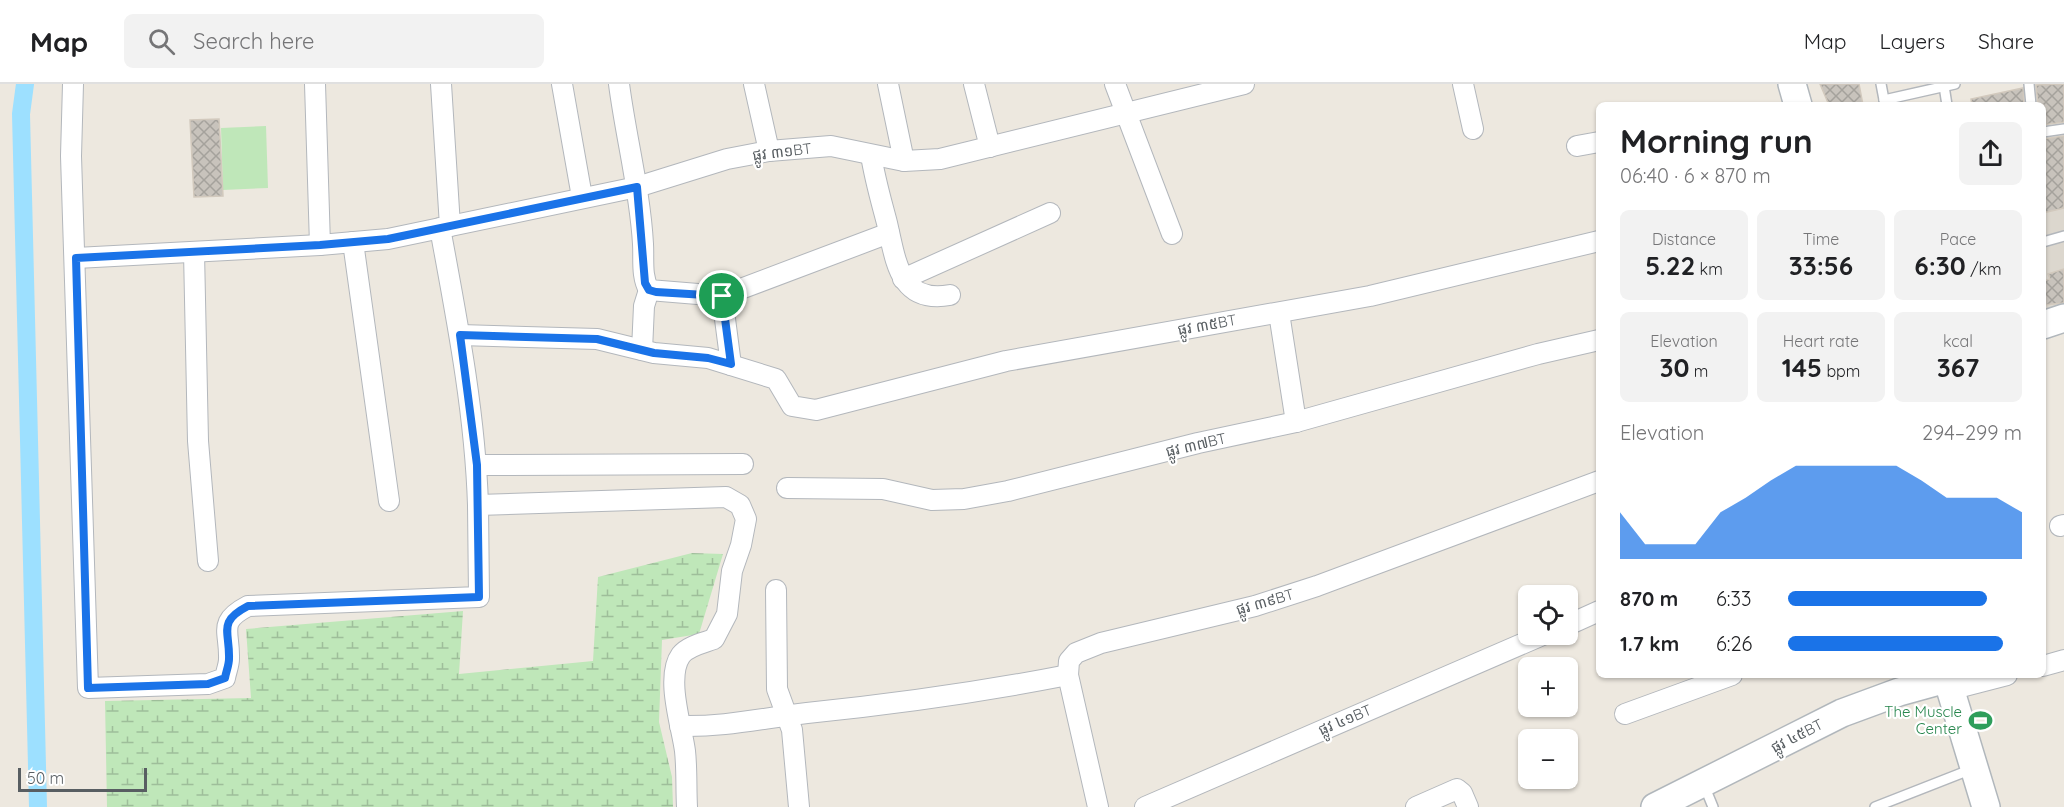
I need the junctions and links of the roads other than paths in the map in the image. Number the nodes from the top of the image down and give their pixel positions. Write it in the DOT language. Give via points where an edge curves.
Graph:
graph roads {
  1 [pos="74,84"];
  2 [pos="315,84"];
  3 [pos="441,84"];
  4 [pos="562,84"];
  5 [pos="619,84"];
  6 [pos="754,84"];
  7 [pos="888,84"];
  8 [pos="974,84"];
  9 [pos="1115,84"];
  10 [pos="1244,84"];
  11 [pos="1463,84"];
  12 [pos="1881,84"];
  13 [pos="1955,84"];
  14 [pos="2029,84"];
  15 [pos="1944,86"];
  16 [pos="1191,89"];
  17 [pos="1884,102"];
  18 [pos="1947,102"];
  19 [pos="2031,102"];
  20 [pos="1126,112"];
  21 [pos="1473,129"];
  22 [pos="2064,129"];
  23 [pos="2046,132"];
  24 [pos="1596,143"];
  25 [pos="1577,146"];
  26 [pos="990,147"];
  27 [pos="770,152"];
  28 [pos="871,155"];
  29 [pos="904,160"];
  30 [pos="637,187"];
  31 [pos="582,197"];
  32 [pos="1050,213"];
  33 [pos="445,227"];
  34 [pos="889,233"];
  35 [pos="1172,234"];
  36 [pos="2064,236"];
  37 [pos="2046,241"];
  38 [pos="353,242"];
  39 [pos="1596,242"];
  40 [pos="320,245"];
  41 [pos="194,252"];
  42 [pos="76,258"];
  43 [pos="903,279"];
  44 [pos="649,290"];
  45 [pos="950,295"];
  46 [pos="722,296"];
  47 [pos="1279,313"];
  48 [pos="2064,318"];
  49 [pos="2046,324"];
  50 [pos="460,335"];
  51 [pos="1596,341"];
  52 [pos="642,350"];
  53 [pos="731,364"];
  54 [pos="1296,423"];
  55 [pos="743,464"];
  56 [pos="477,465"];
  57 [pos="1596,482"];
  58 [pos="786,488"];
  59 [pos="389,501"];
  60 [pos="478,505"];
  61 [pos="208,561"];
  62 [pos="776,590"];
  63 [pos="1596,612"];
  64 [pos="1578,620"];
  65 [pos="1520,645"];
  66 [pos="2064,660"];
  67 [pos="2046,665"];
  68 [pos="1068,675"];
  69 [pos="1724,678"];
  70 [pos="1977,678"];
  71 [pos="1947,681"];
  72 [pos="1625,714"];
  73 [pos="789,716"];
  74 [pos="680,726"];
  75 [pos="1972,769"];
  76 [pos="1708,795"];
  77 [pos="687,807"];
  78 [pos="799,807"];
  79 [pos="1098,807"];
  80 [pos="1146,807"];
  81 [pos="1416,807"];
  82 [pos="1468,807"];
  83 [pos="1655,807"];
  84 [pos="1875,807"];
  85 [pos="1986,807"];
  1 -- 42 [label="street" via="71,156"];
  2 -- 40 [label="street"];
  3 -- 33 [label="street"];
  4 -- 31 [label="street"];
  5 -- 30 [label="street"];
  6 -- 27 [label="street"];
  7 -- 29 [label="street"];
  8 -- 26 [label="street"];
  9 -- 20 [label="street"];
  10 -- 16 [label="street, ផ្លូវ ៣១BT"];
  11 -- 21 [label="street"];
  12 -- 17 [label="lane"];
  13 -- 15 [label="lane"];
  14 -- 19 [label="lane"];
  15 -- 17 [label="lane"];
  15 -- 18 [label="lane"];
  16 -- 20 [label="street, ផ្លូវ ៣១BT"];
  20 -- 26 [label="street, ផ្លូវ ៣១BT"];
  20 -- 35 [label="street"];
  22 -- 23 [label="lane"];
  24 -- 25 [label="street"];
  26 -- 29 [label="street, ផ្លូវ ៣១BT" via="940,159"];
  27 -- 28 [label="street, ផ្លូវ ៣១BT" via="831,146"];
  27 -- 30 [label="street, ផ្លូវ ៣១BT" via="727,159"];
  28 -- 29 [label="street, ផ្លូវ ៣១BT"];
  28 -- 34 [label="street"];
  30 -- 31 [label="street, ផ្លូវ ៣១BT"];
  30 -- 44 [label="street" via="643,268"];
  31 -- 33 [label="street, ផ្លូវ ៣១BT"];
  32 -- 43 [label="street"];
  33 -- 38 [label="street, ផ្លូវ ៣១BT"];
  33 -- 50 [label="street"];
  34 -- 43 [label="street"];
  34 -- 46 [label="street"];
  36 -- 37 [label="lane"];
  38 -- 40 [label="street, ផ្លូវ ៣១BT"];
  38 -- 59 [label="street"];
  39 -- 47 [label="street, ផ្លូវ ៣៥BT" via="1370,296"];
  40 -- 41 [label="street, ផ្លូវ ៣១BT"];
  41 -- 42 [label="street, ផ្លូវ ៣១BT"];
  41 -- 61 [label="street" via="198,441"];
  42 -- 60 [label="street" via="88,688 208,684 225,678 229,660 226,625 234,613 248,606 479,597"];
  43 -- 45 [label="street" via="918,293"];
  44 -- 46 [label="street"];
  44 -- 52 [label="street"];
  46 -- 53 [label="street"];
  47 -- 53 [label="street, ផ្លូវ ៣៥BT" via="1006,361 816,410 792,406 776,379"];
  47 -- 54 [label="street"];
  48 -- 49 [label="street"];
  50 -- 52 [label="street" via="597,339"];
  50 -- 56 [label="street"];
  51 -- 54 [label="street, ផ្លូវ ៣៧BT"];
  52 -- 53 [label="street"];
  54 -- 58 [label="street, ផ្លូវ ៣៧BT" via="964,499 932,500 854,487"];
  55 -- 56 [label="street"];
  56 -- 60 [label="street"];
  57 -- 68 [label="street, ផ្លូវ ៣៩BT" via="1317,586 1255,606 1101,644 1077,653 1069,661"];
  60 -- 74 [label="street" via="726,497 740,505 746,519 732,571 727,614 714,639 687,649 679,657 675,702"];
  62 -- 73 [label="street" via="777,689"];
  63 -- 64 [label="street"];
  65 -- 80 [label="street, ផ្លូវ ៤១BT"];
  66 -- 67 [label="street"];
  68 -- 73 [label="street" via="967,695"];
  68 -- 79 [label="street"];
  69 -- 72 [label="street"];
  70 -- 71 [label="street"];
  71 -- 75 [label="street"];
  71 -- 76 [label="street, ផ្លូវ ៤៥BT" via="1899,692 1842,713"];
  73 -- 74 [label="street" via="719,727"];
  73 -- 78 [label="street"];
  74 -- 77 [label="street"];
  75 -- 84 [label="lane"];
  75 -- 85 [label="street"];
  76 -- 83 [label="street, ផ្លូវ ៤៥BT"];
  81 -- 82 [label="street" via="1457,789"];
}
